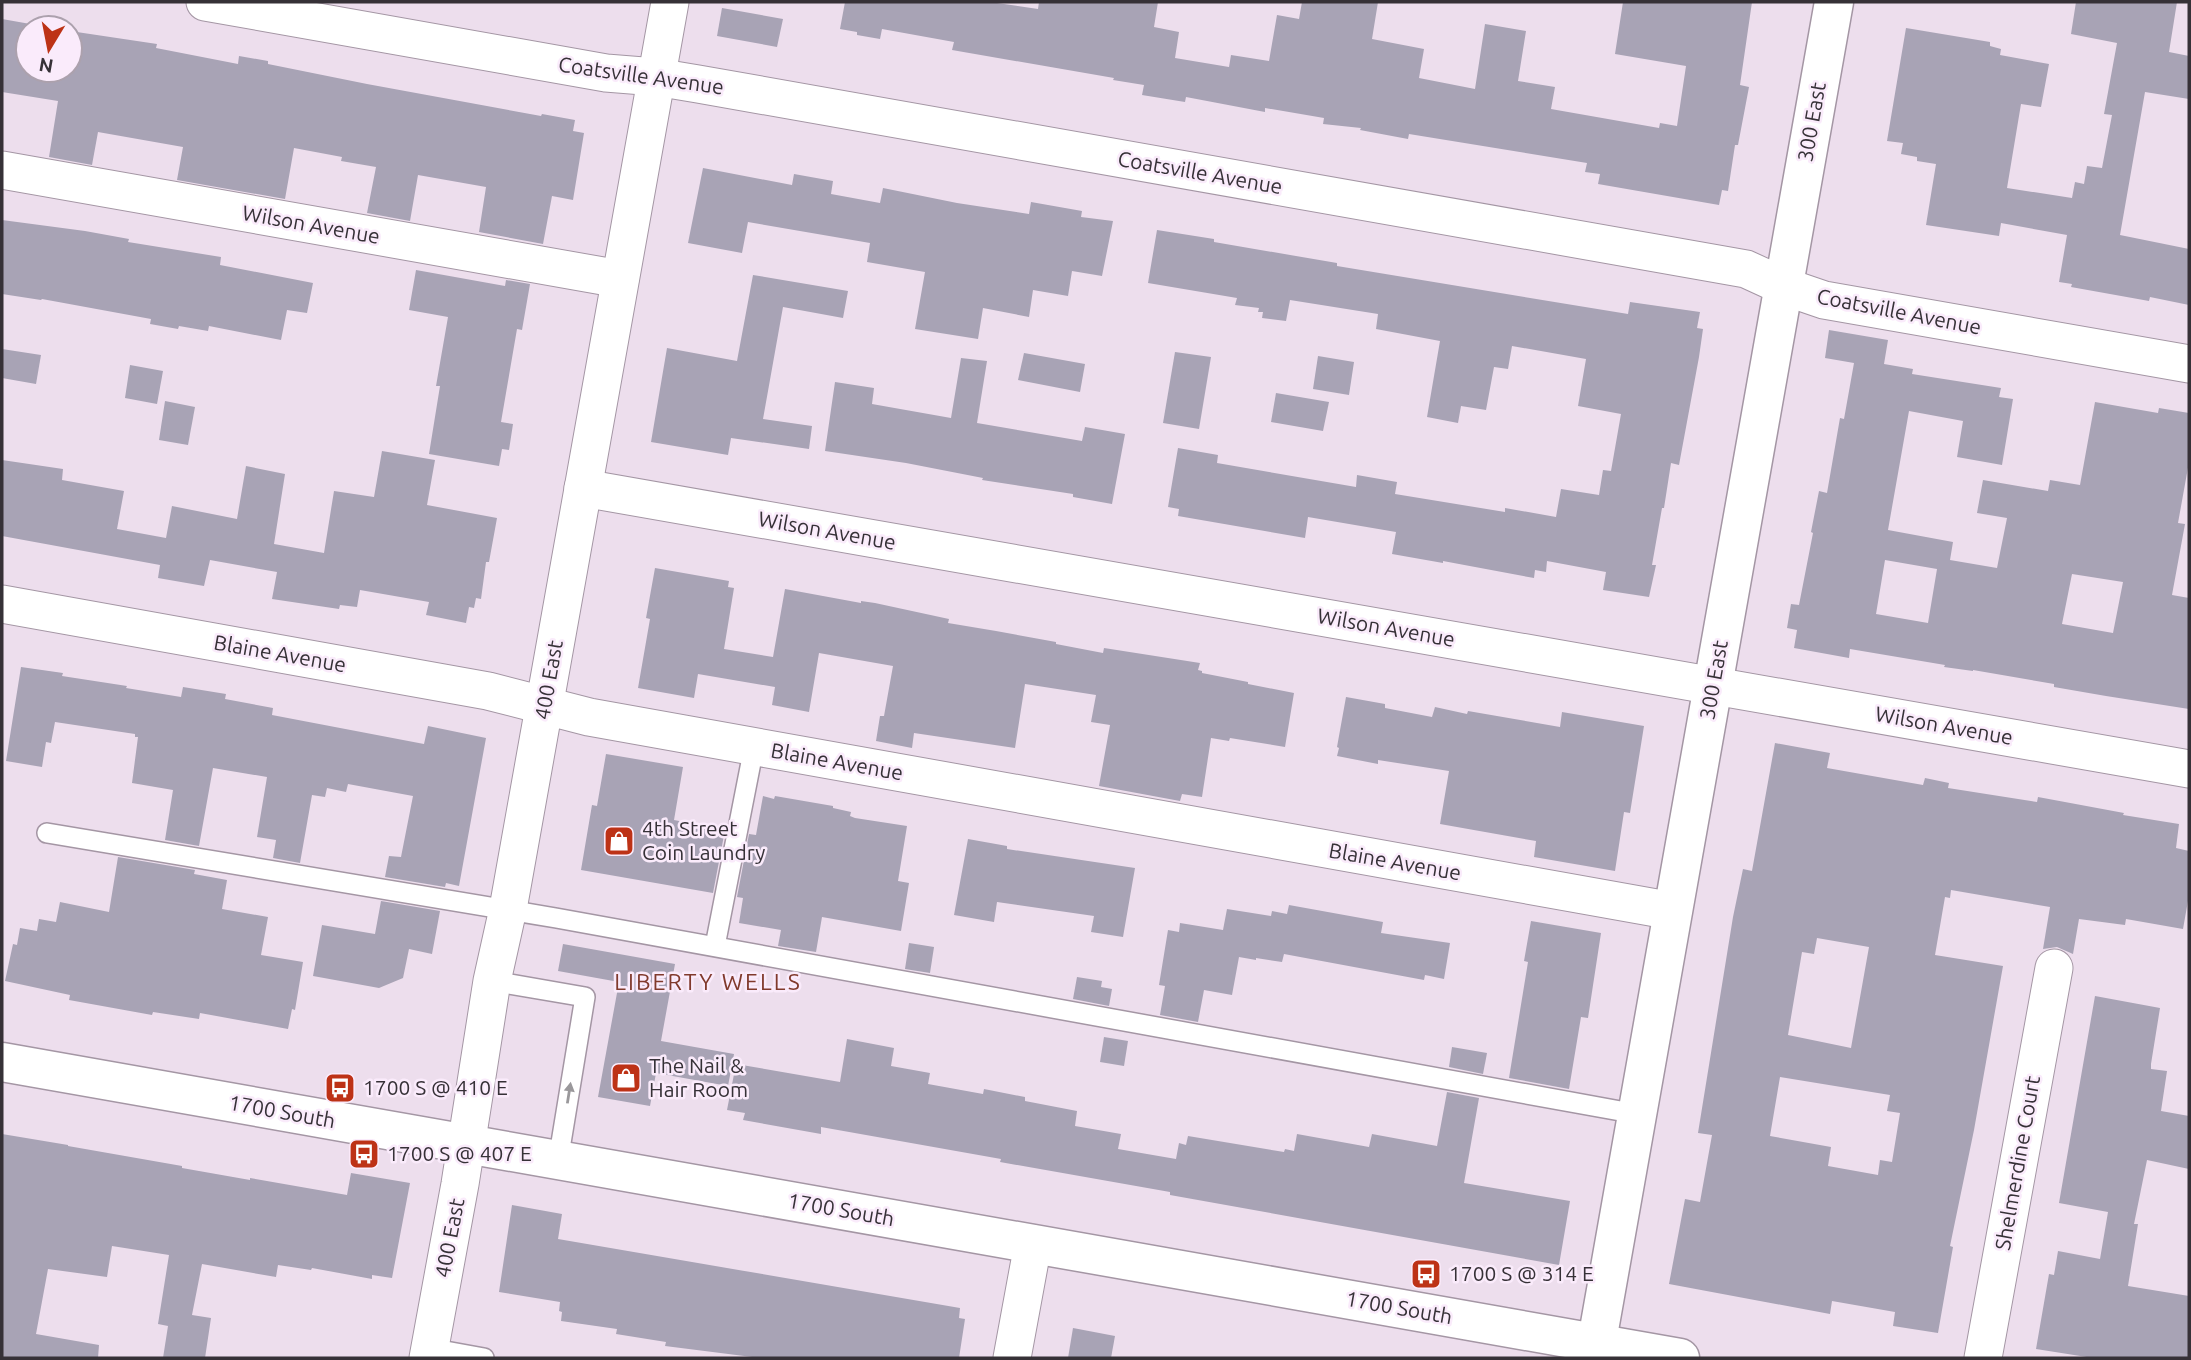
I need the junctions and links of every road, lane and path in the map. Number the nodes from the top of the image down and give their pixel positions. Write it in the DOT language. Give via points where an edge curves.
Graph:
graph roads {
  1 [pos="205,2"];
  2 [pos="670,2"];
  3 [pos="1834,2"];
  4 [pos="656,77"];
  5 [pos="2,170"];
  6 [pos="620,279"];
  7 [pos="1783,286"];
  8 [pos="2189,364"];
  9 [pos="583,488"];
  10 [pos="2,604"];
  11 [pos="1714,686"];
  12 [pos="545,704"];
  13 [pos="754,747"];
  14 [pos="2189,769"];
  15 [pos="47,833"];
  16 [pos="508,909"];
  17 [pos="1673,911"];
  18 [pos="716,946"];
  19 [pos="2054,968"];
  20 [pos="492,981"];
  21 [pos="2,1062"];
  22 [pos="1637,1114"];
  23 [pos="466,1144"];
  24 [pos="558,1161"];
  25 [pos="1033,1244"];
  26 [pos="1595,1351"];
  27 [pos="428,1353"];
  28 [pos="484,1358"];
  29 [pos="1013,1358"];
  30 [pos="1680,1358"];
  31 [pos="1983,1358"];
  1 -- 4 [label="street, Coatsville Avenue" via="606,73"];
  2 -- 4 [label="street, 400 East"];
  3 -- 7 [label="street, 300 East"];
  4 -- 6 [label="street, 400 East"];
  4 -- 7 [label="street, Coatsville Avenue" via="1746,270"];
  5 -- 6 [label="street, Wilson Avenue"];
  6 -- 9 [label="street, 400 East"];
  7 -- 8 [label="street, Coatsville Avenue" via="1824,300"];
  7 -- 11 [label="street, 300 East"];
  9 -- 11 [label="street, Wilson Avenue"];
  9 -- 12 [label="street, 400 East"];
  10 -- 12 [label="street, Blaine Avenue"];
  11 -- 14 [label="street, Wilson Avenue"];
  11 -- 17 [label="street, 300 East"];
  12 -- 13 [label="street, Blaine Avenue" via="589,717"];
  12 -- 16 [label="street, 400 East"];
  13 -- 17 [label="street, Blaine Avenue"];
  13 -- 18 [label="lane"];
  15 -- 16 [label="lane"];
  16 -- 18 [label="lane"];
  16 -- 20 [label="street, 400 East"];
  17 -- 22 [label="street, 300 East"];
  18 -- 22 [label="lane"];
  19 -- 31 [label="street, Shelmerdine Court"];
  20 -- 23 [label="street, 400 East"];
  24 -- 20 [label="lane, one-way" via="585,997"];
  21 -- 23 [label="street, 1700 South"];
  22 -- 26 [label="street, 300 East"];
  23 -- 24 [label="street, 1700 South"];
  23 -- 27 [label="street, 400 East"];
  24 -- 25 [label="street, 1700 South"];
  25 -- 26 [label="street, 1700 South"];
  25 -- 29 [label="street"];
  26 -- 30 [label="street, 1700 South"];
  27 -- 28 [label="lane"];
}
